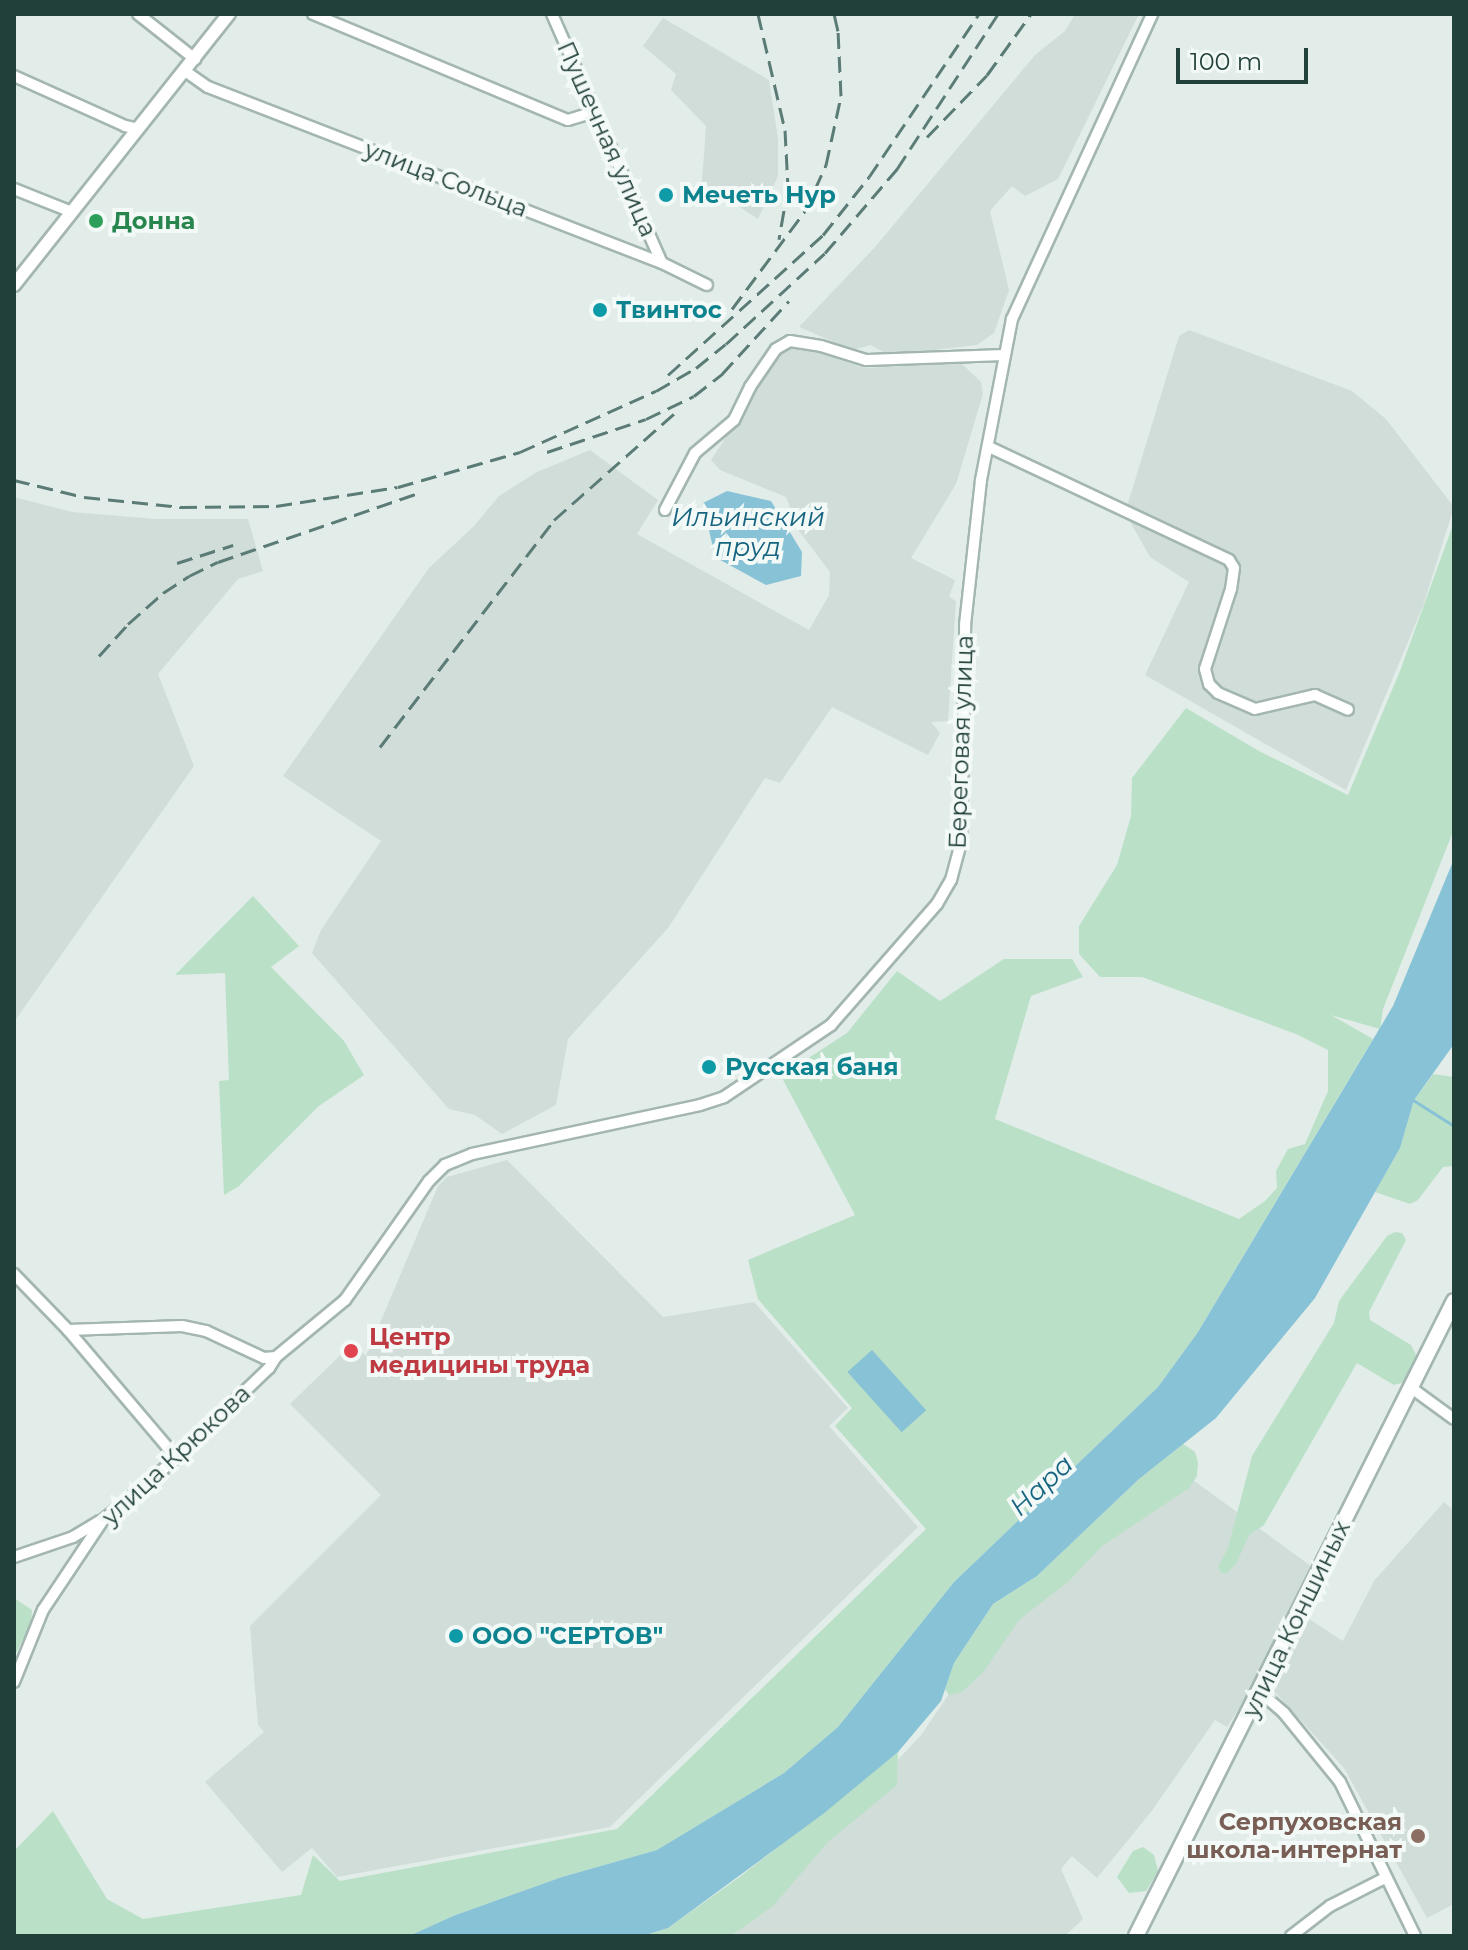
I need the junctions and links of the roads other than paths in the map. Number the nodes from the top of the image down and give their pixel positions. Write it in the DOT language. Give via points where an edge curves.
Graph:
graph roads {
  1 [pos="138,14"];
  2 [pos="229,14"];
  3 [pos="313,14"];
  4 [pos="552,14"];
  5 [pos="1152,14"];
  6 [pos="195,59"];
  7 [pos="185,71"];
  8 [pos="14,76"];
  9 [pos="594,112"];
  10 [pos="139,129"];
  11 [pos="14,189"];
  12 [pos="72,212"];
  13 [pos="662,263"];
  14 [pos="14,285"];
  15 [pos="707,285"];
  16 [pos="1005,355"];
  17 [pos="989,447"];
  18 [pos="665,510"];
  19 [pos="1348,710"];
  20 [pos="14,1274"];
  21 [pos="1454,1301"];
  22 [pos="68,1330"];
  23 [pos="276,1357"];
  24 [pos="1410,1387"];
  25 [pos="1454,1419"];
  26 [pos="174,1455"];
  27 [pos="103,1520"];
  28 [pos="14,1557"];
  29 [pos="14,1682"];
  30 [pos="1260,1692"];
  31 [pos="1385,1878"];
  32 [pos="1136,1936"];
  33 [pos="1291,1936"];
  34 [pos="1415,1936"];
  1 -- 6 [label="street"];
  2 -- 6 [label="street"];
  3 -- 9 [label="street" via="568,120"];
  4 -- 9 [label="street, Пушечная улица"];
  5 -- 16 [label="street, Береговая улица" via="1012,319"];
  6 -- 7 [label="street"];
  7 -- 10 [label="street"];
  7 -- 13 [label="street, улица Сольца" via="208,87"];
  8 -- 10 [label="street"];
  9 -- 13 [label="street, Пушечная улица"];
  10 -- 12 [label="street"];
  11 -- 12 [label="street"];
  12 -- 14 [label="street"];
  13 -- 15 [label="street, улица Сольца"];
  16 -- 17 [label="street, Береговая улица"];
  16 -- 18 [label="street" via="866,360 790,341 776,349 734,420 695,453"];
  17 -- 19 [label="street" via="1229,560 1234,568 1231,589 1205,669 1218,693 1255,709 1315,695"];
  17 -- 23 [label="street, Береговая улица" via="963,654 961,843 951,880 937,904 831,1025 724,1097 472,1154 445,1165 356,1287"];
  20 -- 22 [label="street"];
  21 -- 24 [label="main road, улица Коншиных"];
  22 -- 23 [label="street" via="182,1326 206,1331 264,1358"];
  22 -- 26 [label="street"];
  23 -- 26 [label="street, улица Крюкова"];
  24 -- 25 [label="street"];
  24 -- 30 [label="main road, улица Коншиных"];
  26 -- 27 [label="street, улица Крюкова"];
  27 -- 28 [label="street" via="73,1537"];
  27 -- 29 [label="street, улица Крюкова" via="43,1610"];
  30 -- 31 [label="street" via="1324,1758"];
  30 -- 32 [label="main road, улица Коншиных"];
  31 -- 33 [label="street" via="1330,1906"];
  31 -- 34 [label="street"];
}
